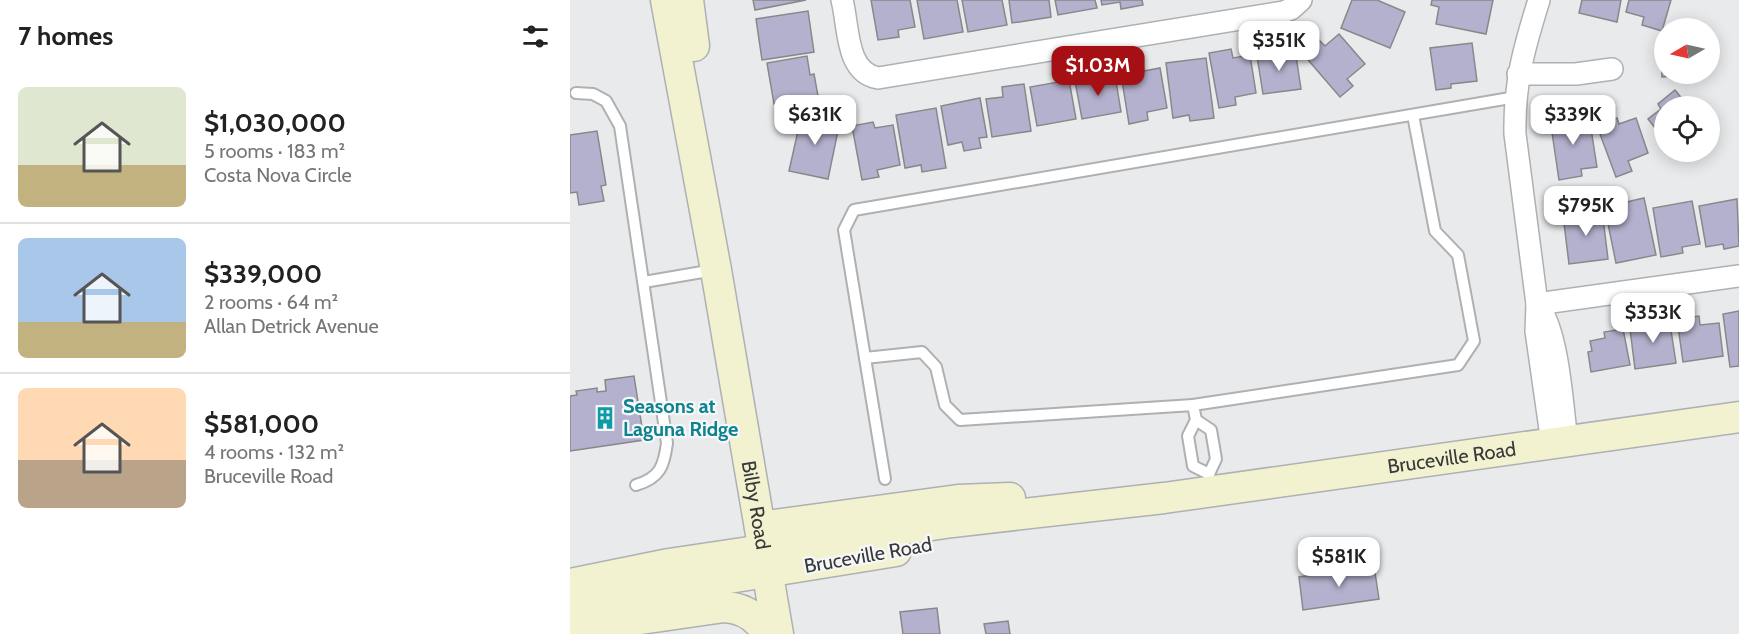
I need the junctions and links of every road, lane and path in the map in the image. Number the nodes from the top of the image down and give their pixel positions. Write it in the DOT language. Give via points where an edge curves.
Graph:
graph roads {
  1 [pos="666,0"];
  2 [pos="688,0"];
  3 [pos="842,0"];
  4 [pos="1300,0"];
  5 [pos="1539,0"];
  6 [pos="1612,69"];
  7 [pos="1518,74"];
  8 [pos="576,93"];
  9 [pos="1516,97"];
  10 [pos="1413,115"];
  11 [pos="716,270"];
  12 [pos="1739,276"];
  13 [pos="644,282"];
  14 [pos="1538,304"];
  15 [pos="865,358"];
  16 [pos="1193,405"];
  17 [pos="1739,417"];
  18 [pos="1196,420"];
  19 [pos="1560,442"];
  20 [pos="885,479"];
  21 [pos="1210,483"];
  22 [pos="636,485"];
  23 [pos="1164,498"];
  24 [pos="764,549"];
  25 [pos="570,584"];
  26 [pos="570,603"];
  27 [pos="570,629"];
  28 [pos="767,634"];
  29 [pos="778,634"];
  1 -- 11 [label="main road, Bilby Road"];
  2 -- 11 [label="main road, Bilby Road"];
  3 -- 4 [label="street" via="856,64 865,74 878,78 1283,12"];
  5 -- 7 [label="street"];
  6 -- 7 [label="street" via="1576,74"];
  7 -- 9 [label="street"];
  8 -- 13 [label="lane" via="593,94 606,101 620,126"];
  9 -- 10 [label="lane"];
  9 -- 14 [label="street" via="1517,155"];
  10 -- 15 [label="lane" via="854,210 844,230"];
  10 -- 16 [label="lane" via="1435,231 1458,255 1474,341 1458,365"];
  11 -- 13 [label="lane"];
  11 -- 24 [label="main road, Bilby Road"];
  12 -- 14 [label="street"];
  13 -- 22 [label="lane" via="667,443 658,473"];
  14 -- 19 [label="street" via="1552,336"];
  15 -- 16 [label="lane" via="922,352 936,367 945,405 960,420"];
  15 -- 20 [label="lane"];
  16 -- 18 [label="lane"];
  17 -- 19 [label="main road, Bruceville Road"];
  18 -- 21 [label="lane" via="1211,430 1216,459"];
  18 -- 21 [label="lane" via="1188,436 1193,466"];
  19 -- 21 [label="main road, Bruceville Road"];
  21 -- 23 [label="main road, Bruceville Road"];
  23 -- 24 [label="main road, Bruceville Road" via="988,534"];
  23 -- 24 [label="main road, Bruceville Road" via="1118,503 980,498"];
  24 -- 25 [label="main road, Bruceville Road"];
  24 -- 26 [label="main road, Bruceville Road"];
  24 -- 29 [label="main road, Bilby Road"];
  27 -- 28 [label="main road" via="724,607 749,613"];
}
